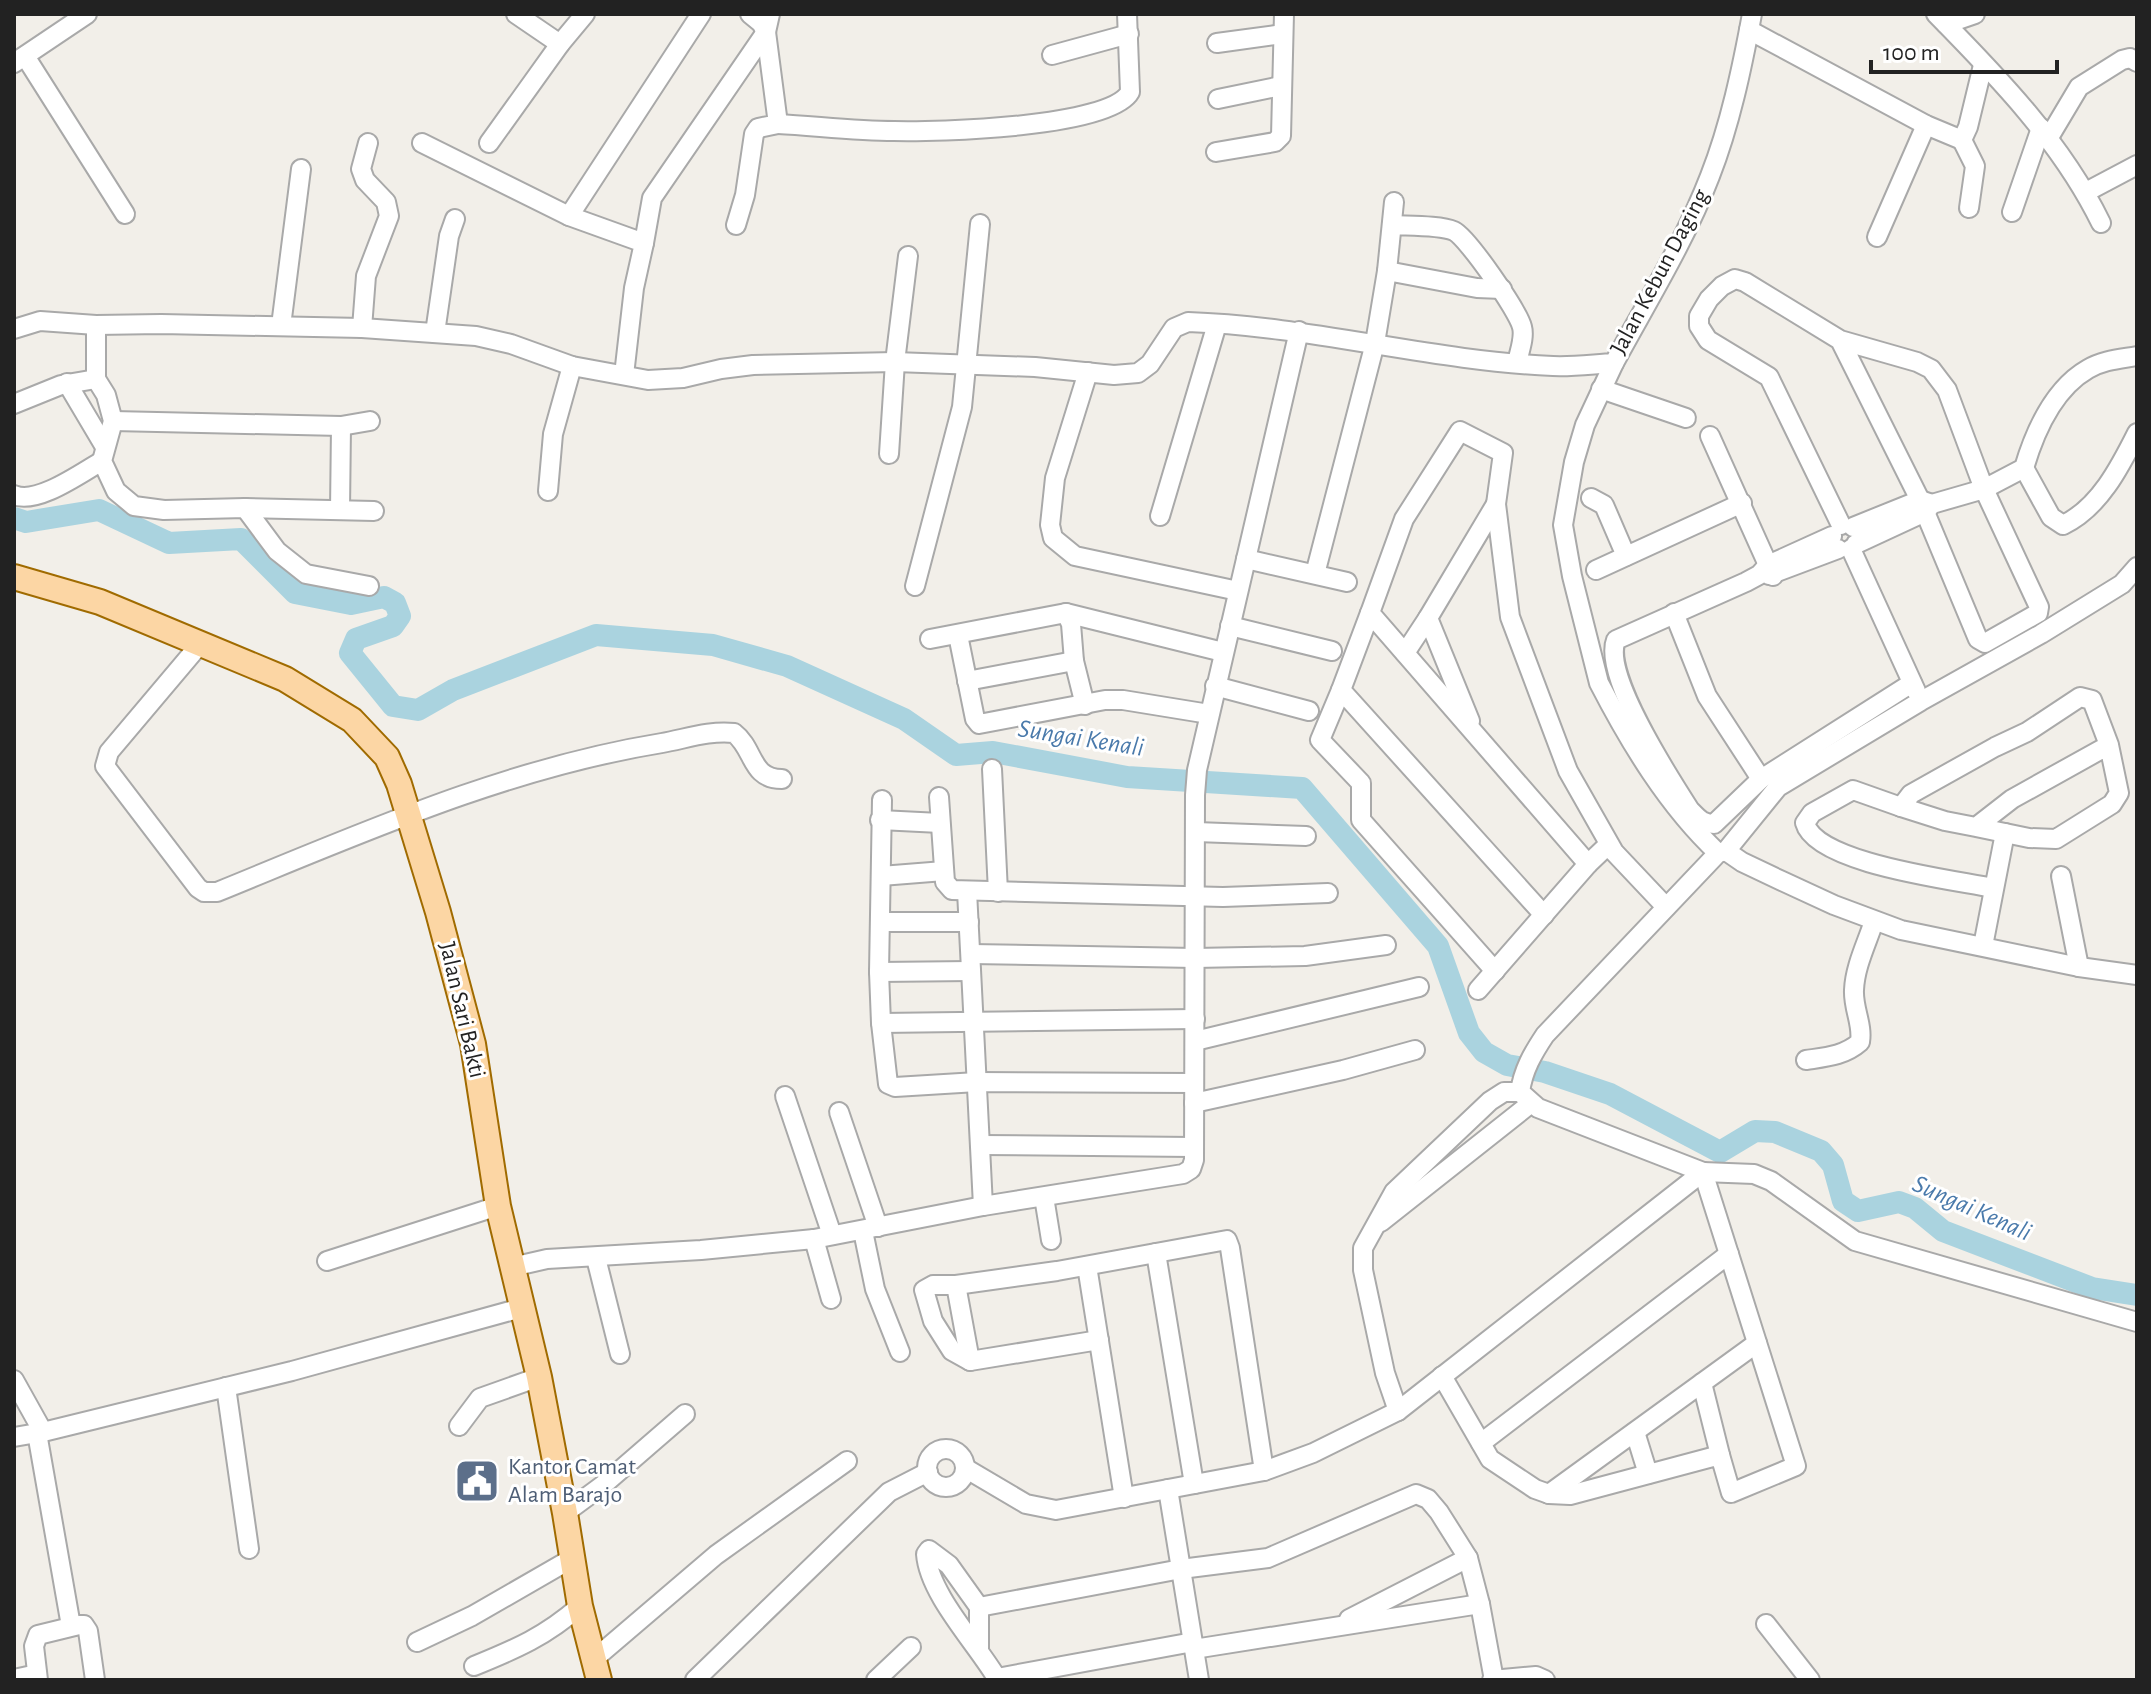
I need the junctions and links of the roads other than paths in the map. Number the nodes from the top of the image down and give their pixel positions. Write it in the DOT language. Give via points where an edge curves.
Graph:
graph roads {
  1 [pos="87,14"];
  2 [pos="516,14"];
  3 [pos="585,14"];
  4 [pos="701,14"];
  5 [pos="750,14"];
  6 [pos="1127,14"];
  7 [pos="1284,14"];
  8 [pos="1975,14"];
  9 [pos="1941,19"];
  10 [pos="1751,22"];
  11 [pos="63,23"];
  12 [pos="768,23"];
  13 [pos="1129,34"];
  14 [pos="1283,34"];
  15 [pos="1217,43"];
  16 [pos="560,44"];
  17 [pos="1052,55"];
  18 [pos="20,59"];
  19 [pos="2137,62"];
  20 [pos="1983,65"];
  21 [pos="1281,86"];
  22 [pos="1218,99"];
  23 [pos="778,124"];
  24 [pos="1926,125"];
  25 [pos="2045,133"];
  26 [pos="1962,140"];
  27 [pos="368,143"];
  28 [pos="422,143"];
  29 [pos="489,143"];
  30 [pos="1216,152"];
  31 [pos="2137,165"];
  32 [pos="301,169"];
  33 [pos="2086,192"];
  34 [pos="1394,202"];
  35 [pos="1969,208"];
  36 [pos="2012,212"];
  37 [pos="125,214"];
  38 [pos="569,216"];
  39 [pos="455,219"];
  40 [pos="2101,223"];
  41 [pos="980,224"];
  42 [pos="736,225"];
  43 [pos="1392,225"];
  44 [pos="1877,237"];
  45 [pos="644,243"];
  46 [pos="908,256"];
  47 [pos="1387,271"];
  48 [pos="1502,289"];
  49 [pos="1217,324"];
  50 [pos="96,325"];
  51 [pos="281,326"];
  52 [pos="362,328"];
  53 [pos="14,329"];
  54 [pos="1299,331"];
  55 [pos="435,333"];
  56 [pos="1840,340"];
  57 [pos="1375,343"];
  58 [pos="2137,356"];
  59 [pos="895,362"];
  60 [pos="1517,363"];
  61 [pos="1614,363"];
  62 [pos="966,365"];
  63 [pos="572,366"];
  64 [pos="1088,372"];
  65 [pos="624,375"];
  66 [pos="96,379"];
  67 [pos="67,383"];
  68 [pos="1601,389"];
  69 [pos="14,404"];
  70 [pos="1686,418"];
  71 [pos="113,421"];
  72 [pos="370,421"];
  73 [pos="341,426"];
  74 [pos="2137,433"];
  75 [pos="1710,436"];
  76 [pos="104,454"];
  77 [pos="889,454"];
  78 [pos="2024,468"];
  79 [pos="1984,489"];
  80 [pos="548,491"];
  81 [pos="14,495"];
  82 [pos="1591,498"];
  83 [pos="1742,503"];
  84 [pos="1496,504"];
  85 [pos="1926,505"];
  86 [pos="245,508"];
  87 [pos="340,510"];
  88 [pos="374,511"];
  89 [pos="1160,516"];
  90 [pos="1845,538"];
  91 [pos="1474,541"];
  92 [pos="1626,556"];
  93 [pos="1503,557"];
  94 [pos="1246,559"];
  95 [pos="2137,567"];
  96 [pos="1596,570"];
  97 [pos="1767,572"];
  98 [pos="1315,574"];
  99 [pos="14,577"];
  100 [pos="1347,582"];
  101 [pos="369,586"];
  102 [pos="915,586"];
  103 [pos="1238,591"];
  104 [pos="1066,613"];
  105 [pos="1370,613"];
  106 [pos="1674,613"];
  107 [pos="1428,618"];
  108 [pos="1230,626"];
  109 [pos="958,635"];
  110 [pos="930,639"];
  111 [pos="201,643"];
  112 [pos="1332,651"];
  113 [pos="1223,652"];
  114 [pos="1405,653"];
  115 [pos="1074,661"];
  116 [pos="967,681"];
  117 [pos="1912,683"];
  118 [pos="1215,686"];
  119 [pos="1341,690"];
  120 [pos="1921,701"];
  121 [pos="1085,705"];
  122 [pos="1309,711"];
  123 [pos="1209,714"];
  124 [pos="1476,735"];
  125 [pos="2109,745"];
  126 [pos="992,769"];
  127 [pos="782,779"];
  128 [pos="1761,779"];
  129 [pos="939,797"];
  130 [pos="882,800"];
  131 [pos="1901,807"];
  132 [pos="407,815"];
  133 [pos="880,820"];
  134 [pos="940,823"];
  135 [pos="1976,827"];
  136 [pos="1196,832"];
  137 [pos="2005,833"];
  138 [pos="1306,836"];
  139 [pos="1609,844"];
  140 [pos="1722,852"];
  141 [pos="1588,864"];
  142 [pos="944,871"];
  143 [pos="881,876"];
  144 [pos="2061,876"];
  145 [pos="1993,888"];
  146 [pos="967,891"];
  147 [pos="998,892"];
  148 [pos="1328,893"];
  149 [pos="1195,896"];
  150 [pos="1666,907"];
  151 [pos="1544,915"];
  152 [pos="1874,921"];
  153 [pos="881,922"];
  154 [pos="969,922"];
  155 [pos="1386,945"];
  156 [pos="1983,946"];
  157 [pos="1195,958"];
  158 [pos="971,962"];
  159 [pos="2079,967"];
  160 [pos="1495,971"];
  161 [pos="879,972"];
  162 [pos="2137,975"];
  163 [pos="1419,987"];
  164 [pos="1478,990"];
  165 [pos="1195,1019"];
  166 [pos="974,1021"];
  167 [pos="881,1023"];
  168 [pos="1195,1041"];
  169 [pos="1415,1050"];
  170 [pos="1806,1060"];
  171 [pos="977,1082"];
  172 [pos="1194,1083"];
  173 [pos="1524,1092"];
  174 [pos="785,1096"];
  175 [pos="1194,1103"];
  176 [pos="839,1112"];
  177 [pos="980,1145"];
  178 [pos="1193,1147"];
  179 [pos="1703,1172"];
  180 [pos="1044,1197"];
  181 [pos="498,1206"];
  182 [pos="983,1206"];
  183 [pos="1376,1226"];
  184 [pos="870,1229"];
  185 [pos="823,1237"];
  186 [pos="1051,1240"];
  187 [pos="1156,1253"];
  188 [pos="1729,1254"];
  189 [pos="596,1258"];
  190 [pos="327,1261"];
  191 [pos="1087,1266"];
  192 [pos="512,1267"];
  193 [pos="956,1285"];
  194 [pos="831,1299"];
  195 [pos="521,1308"];
  196 [pos="2137,1322"];
  197 [pos="1099,1340"];
  198 [pos="1757,1343"];
  199 [pos="900,1352"];
  200 [pos="620,1354"];
  201 [pos="970,1361"];
  202 [pos="1442,1376"];
  203 [pos="539,1377"];
  204 [pos="14,1380"];
  205 [pos="1702,1383"];
  206 [pos="226,1387"];
  207 [pos="1398,1411"];
  208 [pos="685,1414"];
  209 [pos="459,1426"];
  210 [pos="40,1432"];
  211 [pos="1635,1432"];
  212 [pos="14,1437"];
  213 [pos="1481,1443"];
  214 [pos="1720,1455"];
  215 [pos="847,1461"];
  216 [pos="965,1468"];
  217 [pos="1264,1471"];
  218 [pos="928,1472"];
  219 [pos="1648,1474"];
  220 [pos="1194,1484"];
  221 [pos="1168,1489"];
  222 [pos="1549,1494"];
  223 [pos="1124,1498"];
  224 [pos="565,1513"];
  225 [pos="249,1549"];
  226 [pos="1468,1558"];
  227 [pos="571,1559"];
  228 [pos="1181,1569"];
  229 [pos="1480,1604"];
  230 [pos="580,1606"];
  231 [pos="979,1607"];
  232 [pos="1766,1624"];
  233 [pos="71,1626"];
  234 [pos="1336,1626"];
  235 [pos="417,1642"];
  236 [pos="1194,1645"];
  237 [pos="911,1647"];
  238 [pos="979,1650"];
  239 [pos="474,1666"];
  240 [pos="596,1670"];
  241 [pos="37,1677"];
  242 [pos="14,1679"];
  243 [pos="998,1679"];
  244 [pos="95,1680"];
  245 [pos="695,1680"];
  246 [pos="876,1680"];
  247 [pos="1199,1680"];
  248 [pos="1493,1680"];
  249 [pos="1545,1680"];
  250 [pos="1810,1680"];
  1 -- 11 [label="street"];
  2 -- 16 [label="street"];
  3 -- 16 [label="street"];
  4 -- 38 [label="street"];
  5 -- 12 [label="street"];
  6 -- 13 [label="street"];
  7 -- 14 [label="street"];
  8 -- 9 [label="street"];
  9 -- 20 [label="street"];
  10 -- 24 [label="street"];
  10 -- 61 [label="street, Jalan Kebun Daging" via="1711,174"];
  11 -- 18 [label="street"];
  12 -- 23 [label="street"];
  12 -- 45 [label="street" via="652,198"];
  13 -- 17 [label="street"];
  13 -- 23 [label="street" via="1130,92 1121,104 1093,113 1053,123 904,131"];
  14 -- 15 [label="street"];
  14 -- 21 [label="street"];
  16 -- 29 [label="street"];
  18 -- 37 [label="street"];
  19 -- 25 [label="street" via="2122,60 2079,87"];
  20 -- 25 [label="street"];
  20 -- 26 [label="street"];
  21 -- 22 [label="street"];
  21 -- 30 [label="street" via="1279,139"];
  23 -- 42 [label="street" via="754,134"];
  24 -- 26 [label="street"];
  24 -- 44 [label="street"];
  25 -- 33 [label="street"];
  25 -- 36 [label="street"];
  26 -- 35 [label="street" via="1975,166"];
  27 -- 52 [label="street" via="361,169 386,202 389,216 366,276"];
  28 -- 38 [label="street"];
  31 -- 33 [label="street"];
  32 -- 51 [label="street"];
  33 -- 40 [label="street"];
  34 -- 43 [label="street"];
  38 -- 45 [label="street"];
  39 -- 55 [label="street"];
  41 -- 62 [label="street"];
  43 -- 47 [label="street"];
  43 -- 48 [label="street" via="1455,232"];
  45 -- 65 [label="street"];
  46 -- 59 [label="street"];
  47 -- 48 [label="street"];
  47 -- 57 [label="street"];
  48 -- 60 [label="street" via="1523,329"];
  49 -- 54 [label="street, Jalan Kebun Daging"];
  49 -- 64 [label="street, Jalan Kebun Daging" via="1179,325 1138,373"];
  49 -- 89 [label="street"];
  50 -- 51 [label="street"];
  50 -- 53 [label="street" via="40,321"];
  50 -- 66 [label="street"];
  51 -- 52 [label="street"];
  52 -- 55 [label="street"];
  54 -- 57 [label="street, Jalan Kebun Daging"];
  54 -- 94 [label="street"];
  55 -- 63 [label="street" via="488,339"];
  56 -- 79 [label="street" via="1931,369 1947,390"];
  56 -- 85 [label="street"];
  56 -- 90 [label="street" via="1735,279 1709,299 1699,316 1708,340 1769,377"];
  57 -- 60 [label="street, Jalan Kebun Daging"];
  57 -- 98 [label="street"];
  58 -- 78 [label="street" via="2106,361 2072,381 2035,432"];
  59 -- 62 [label="street"];
  59 -- 65 [label="street" via="753,365 648,380"];
  59 -- 77 [label="street"];
  60 -- 61 [label="street, Jalan Kebun Daging"];
  61 -- 68 [label="street"];
  62 -- 64 [label="street"];
  62 -- 102 [label="street" via="962,407"];
  63 -- 65 [label="street"];
  63 -- 80 [label="street" via="553,434"];
  64 -- 103 [label="street" via="1055,478 1053,538 1075,556"];
  66 -- 67 [label="street"];
  66 -- 71 [label="street"];
  67 -- 69 [label="street"];
  67 -- 76 [label="street"];
  68 -- 70 [label="street"];
  68 -- 140 [label="street" via="1574,462 1563,525 1599,683 1657,780 1695,831"];
  71 -- 73 [label="street"];
  71 -- 76 [label="street"];
  72 -- 73 [label="street"];
  73 -- 87 [label="street"];
  74 -- 78 [label="street" via="2120,468 2095,499 2063,525 2051,517"];
  75 -- 83 [label="street"];
  76 -- 81 [label="street" via="36,497"];
  76 -- 86 [label="street" via="116,491 134,506"];
  78 -- 79 [label="street"];
  79 -- 85 [label="street"];
  79 -- 85 [label="street" via="2039,607 2038,613 1985,643 1978,639"];
  82 -- 92 [label="street" via="1604,505"];
  83 -- 92 [label="street"];
  83 -- 97 [label="street"];
  84 -- 91 [label="street"];
  84 -- 93 [label="street"];
  84 -- 105 [label="street" via="1503,453 1460,431 1404,519"];
  85 -- 90 [label="street"];
  86 -- 87 [label="street"];
  86 -- 101 [label="street" via="277,551 306,574"];
  87 -- 88 [label="street"];
  90 -- 97 [label="street"];
  90 -- 117 [label="street"];
  91 -- 93 [label="street"];
  91 -- 107 [label="street"];
  92 -- 96 [label="street"];
  93 -- 139 [label="street" via="1510,617 1568,771"];
  94 -- 98 [label="street"];
  94 -- 103 [label="street"];
  95 -- 120 [label="street" via="2122,584"];
  97 -- 106 [label="street"];
  98 -- 100 [label="street"];
  99 -- 111 [label="main road, Jalan Sari Bakti" via="100,602"];
  103 -- 108 [label="street"];
  104 -- 109 [label="street"];
  104 -- 113 [label="street"];
  104 -- 115 [label="street"];
  105 -- 114 [label="street"];
  105 -- 119 [label="street"];
  106 -- 128 [label="street" via="1707,696"];
  106 -- 128 [label="street" via="1614,643 1620,680 1635,717 1690,810 1706,824 1714,824"];
  107 -- 114 [label="street"];
  107 -- 124 [label="street"];
  108 -- 112 [label="street"];
  108 -- 113 [label="street"];
  109 -- 110 [label="street"];
  109 -- 116 [label="street"];
  111 -- 132 [label="main road, Jalan Sari Bakti" via="285,679 352,720 387,757"];
  111 -- 132 [label="street" via="109,752 105,766 198,888 217,892"];
  113 -- 118 [label="street"];
  114 -- 124 [label="street"];
  115 -- 116 [label="street"];
  115 -- 121 [label="street"];
  116 -- 121 [label="street" via="975,719 983,725"];
  117 -- 120 [label="street"];
  117 -- 128 [label="street"];
  118 -- 122 [label="street"];
  118 -- 123 [label="street"];
  119 -- 151 [label="street"];
  119 -- 160 [label="street" via="1320,740 1361,783 1361,820"];
  120 -- 140 [label="street" via="1778,787"];
  121 -- 123 [label="street" via="1123,700"];
  123 -- 136 [label="street" via="1197,770"];
  124 -- 141 [label="street"];
  125 -- 131 [label="street" via="2092,700 2080,697 1911,794"];
  125 -- 135 [label="street" via="2012,799"];
  125 -- 137 [label="street" via="2119,793 2112,804 2056,839"];
  126 -- 147 [label="street"];
  127 -- 132 [label="street" via="761,773 742,739 723,731 612,751"];
  129 -- 134 [label="street"];
  130 -- 133 [label="street"];
  131 -- 135 [label="street"];
  131 -- 145 [label="street" via="1853,790 1812,813 1806,829 1851,857"];
  132 -- 181 [label="main road, Jalan Sari Bakti" via="473,1044"];
  133 -- 134 [label="street"];
  133 -- 143 [label="street"];
  134 -- 142 [label="street"];
  135 -- 137 [label="street"];
  136 -- 138 [label="street"];
  136 -- 149 [label="street"];
  137 -- 145 [label="street"];
  139 -- 141 [label="street"];
  139 -- 150 [label="street"];
  140 -- 150 [label="street"];
  140 -- 152 [label="street"];
  141 -- 151 [label="street"];
  142 -- 143 [label="street"];
  142 -- 146 [label="street" via="946,886"];
  143 -- 153 [label="street"];
  144 -- 159 [label="street"];
  145 -- 156 [label="street"];
  146 -- 147 [label="street"];
  146 -- 154 [label="street"];
  147 -- 149 [label="street"];
  148 -- 149 [label="street"];
  149 -- 157 [label="street"];
  150 -- 173 [label="street" via="1545,1035 1531,1056"];
  151 -- 160 [label="street"];
  152 -- 156 [label="street"];
  152 -- 170 [label="street" via="1854,990 1860,1042 1842,1054"];
  153 -- 154 [label="street"];
  153 -- 161 [label="street"];
  154 -- 158 [label="street"];
  155 -- 157 [label="street" via="1305,956"];
  156 -- 159 [label="street"];
  157 -- 158 [label="street"];
  157 -- 165 [label="street"];
  158 -- 161 [label="street"];
  158 -- 166 [label="street"];
  159 -- 162 [label="street"];
  160 -- 164 [label="street"];
  161 -- 167 [label="street"];
  163 -- 168 [label="street"];
  165 -- 166 [label="street"];
  165 -- 168 [label="street"];
  166 -- 167 [label="street"];
  166 -- 171 [label="street"];
  167 -- 171 [label="street" via="888,1084"];
  168 -- 172 [label="street"];
  169 -- 175 [label="street"];
  171 -- 172 [label="street"];
  171 -- 177 [label="street"];
  172 -- 175 [label="street"];
  173 -- 179 [label="street"];
  173 -- 183 [label="street"];
  173 -- 183 [label="street" via="1504,1092 1490,1101 1394,1192"];
  174 -- 185 [label="street"];
  175 -- 178 [label="street"];
  176 -- 184 [label="street"];
  177 -- 178 [label="street"];
  177 -- 182 [label="street"];
  178 -- 180 [label="street" via="1191,1169 1183,1174"];
  179 -- 188 [label="street"];
  179 -- 196 [label="street" via="1754,1174 1855,1241"];
  179 -- 202 [label="street"];
  180 -- 182 [label="street"];
  180 -- 186 [label="street"];
  181 -- 190 [label="street"];
  181 -- 192 [label="main road, Jalan Sari Bakti"];
  182 -- 184 [label="street"];
  183 -- 207 [label="street" via="1363,1248 1363,1270"];
  184 -- 185 [label="street"];
  184 -- 199 [label="street" via="875,1289"];
  185 -- 189 [label="street"];
  185 -- 194 [label="street"];
  187 -- 191 [label="street"];
  187 -- 217 [label="street" via="1227,1240"];
  187 -- 220 [label="street"];
  188 -- 198 [label="street"];
  188 -- 213 [label="street"];
  189 -- 192 [label="street" via="547,1259"];
  189 -- 200 [label="street"];
  191 -- 193 [label="street"];
  191 -- 197 [label="street"];
  192 -- 195 [label="main road, Jalan Sari Bakti"];
  193 -- 201 [label="street"];
  193 -- 201 [label="street" via="933,1285 924,1290 925,1298 952,1351"];
  195 -- 203 [label="main road, Jalan Sari Bakti"];
  195 -- 206 [label="street"];
  197 -- 201 [label="street"];
  197 -- 223 [label="street"];
  198 -- 205 [label="street"];
  198 -- 214 [label="street" via="1796,1466 1731,1493"];
  202 -- 207 [label="street"];
  202 -- 213 [label="street"];
  203 -- 209 [label="street" via="480,1398"];
  203 -- 224 [label="main road, Jalan Sari Bakti"];
  204 -- 210 [label="street"];
  205 -- 211 [label="street"];
  205 -- 214 [label="street"];
  206 -- 210 [label="street"];
  206 -- 225 [label="street"];
  207 -- 217 [label="street"];
  208 -- 224 [label="street"];
  210 -- 212 [label="street"];
  210 -- 233 [label="street"];
  211 -- 219 [label="street"];
  211 -- 222 [label="street"];
  213 -- 222 [label="street" via="1490,1459"];
  214 -- 219 [label="street"];
  215 -- 240 [label="street" via="716,1555"];
  216 -- 218 [label="street" via="952,1486 937,1484"];
  216 -- 218 [label="street" via="959,1454 945,1449 931,1457"];
  216 -- 223 [label="street" via="1026,1504 1056,1510"];
  217 -- 220 [label="street"];
  218 -- 245 [label="street" via="889,1492"];
  219 -- 222 [label="street" via="1570,1495"];
  220 -- 221 [label="street"];
  221 -- 223 [label="street"];
  221 -- 228 [label="street"];
  224 -- 227 [label="main road, Jalan Sari Bakti"];
  226 -- 228 [label="street" via="1439,1512 1416,1494 1268,1558"];
  226 -- 229 [label="street"];
  226 -- 234 [label="street"];
  227 -- 230 [label="main road, Jalan Sari Bakti"];
  227 -- 235 [label="street"];
  228 -- 231 [label="street"];
  228 -- 236 [label="street"];
  229 -- 234 [label="street"];
  229 -- 248 [label="street"];
  230 -- 239 [label="street" via="534,1641"];
  230 -- 240 [label="main road, Jalan Sari Bakti"];
  231 -- 238 [label="street"];
  231 -- 238 [label="street" via="949,1565 927,1552 947,1605"];
  232 -- 250 [label="street"];
  233 -- 241 [label="street" via="38,1635"];
  233 -- 244 [label="street" via="87,1627"];
  234 -- 236 [label="street"];
  236 -- 243 [label="street"];
  236 -- 247 [label="street"];
  237 -- 246 [label="street"];
  238 -- 243 [label="street"];
  241 -- 242 [label="street"];
  248 -- 249 [label="street"];
}
